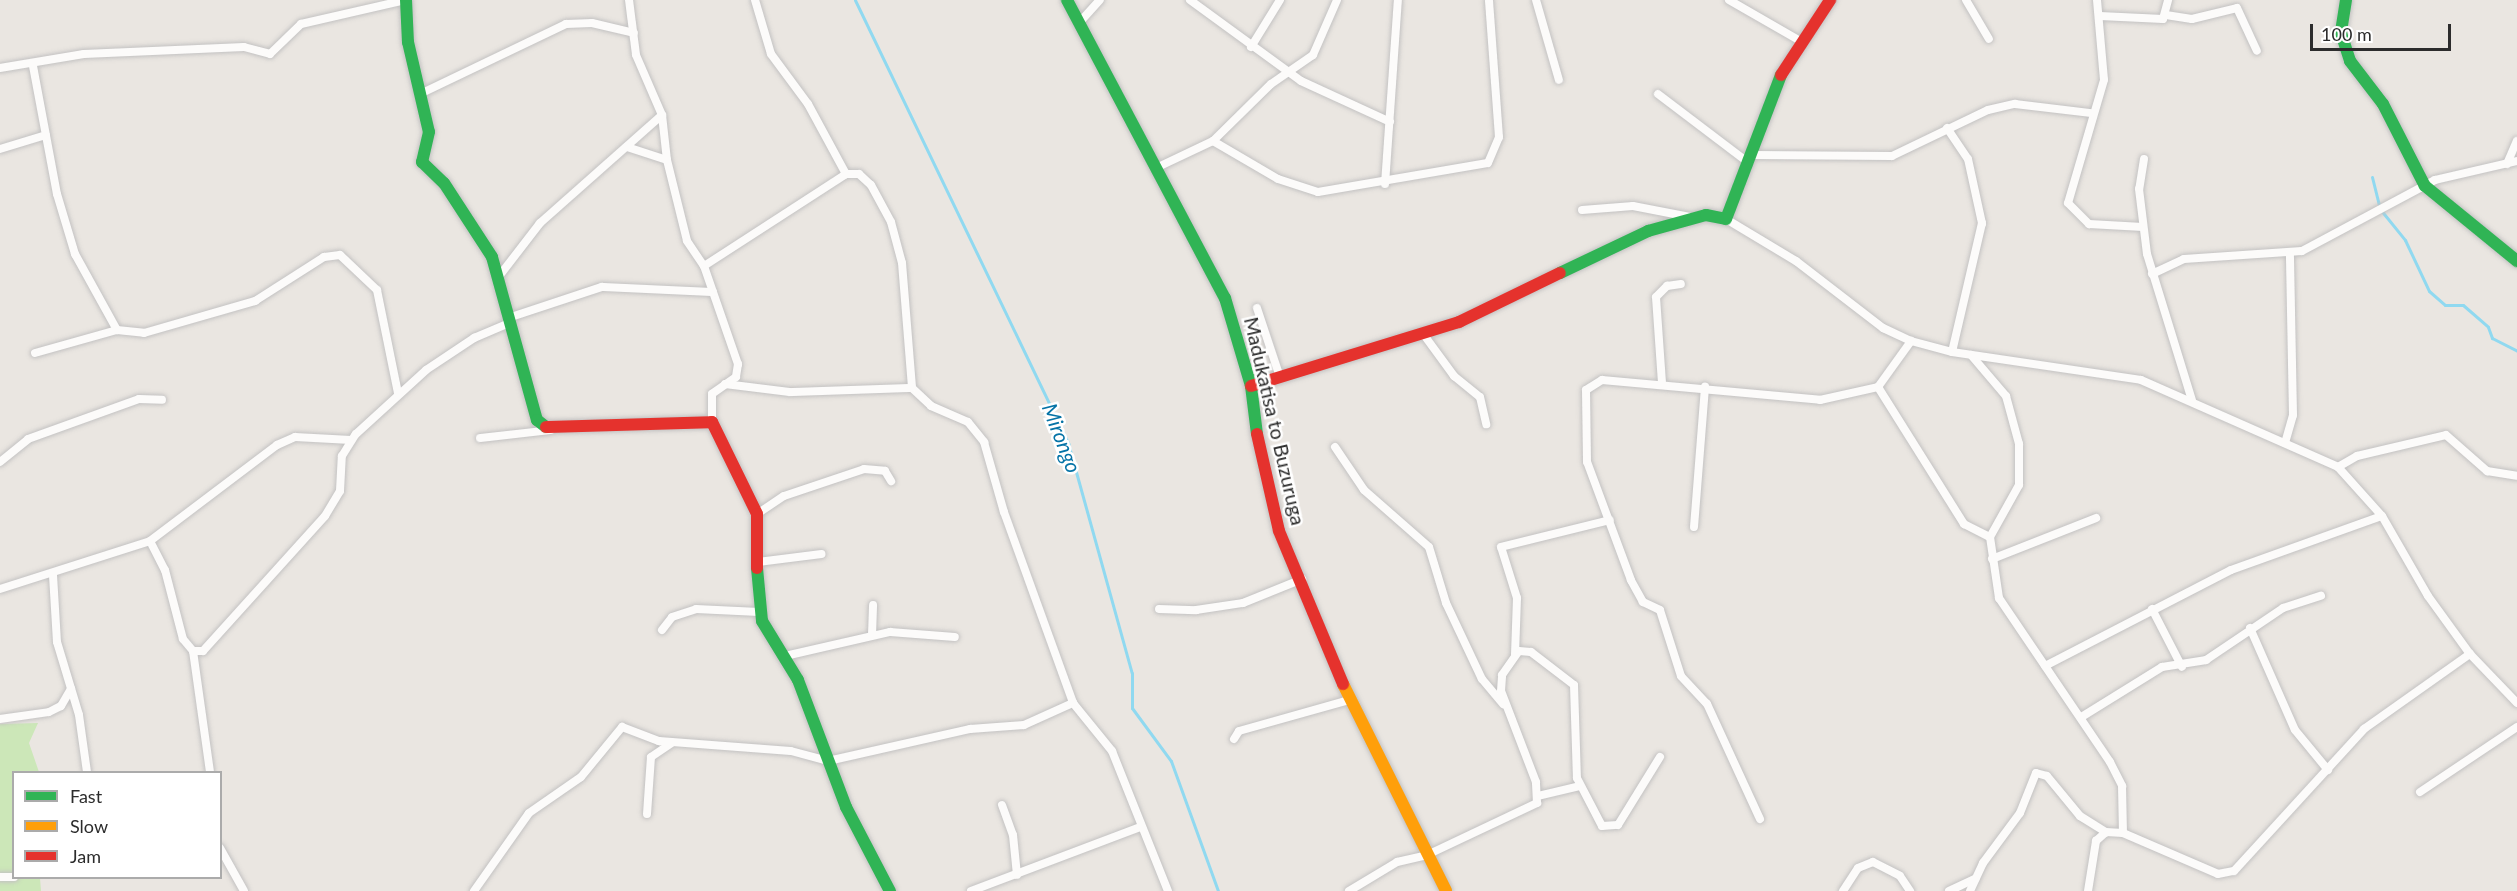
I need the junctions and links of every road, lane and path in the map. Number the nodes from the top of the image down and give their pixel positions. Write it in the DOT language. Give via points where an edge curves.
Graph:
graph roads {
  1 [pos="406,0"];
  2 [pos="629,0"];
  3 [pos="755,0"];
  4 [pos="1067,0"];
  5 [pos="1100,0"];
  6 [pos="1190,0"];
  7 [pos="1280,0"];
  8 [pos="1337,0"];
  9 [pos="1398,0"];
  10 [pos="1489,0"];
  11 [pos="1536,0"];
  12 [pos="1729,0"];
  13 [pos="1830,0"];
  14 [pos="1966,0"];
  15 [pos="2097,0"];
  16 [pos="2168,0"];
  17 [pos="2346,0"];
  18 [pos="2166,15"];
  19 [pos="2100,16"];
  20 [pos="1079,23"];
  21 [pos="634,33"];
  22 [pos="1989,39"];
  23 [pos="1802,42"];
  24 [pos="1251,47"];
  25 [pos="2257,51"];
  26 [pos="33,66"];
  27 [pos="0,68"];
  28 [pos="1289,73"];
  29 [pos="1559,80"];
  30 [pos="422,93"];
  31 [pos="1658,94"];
  32 [pos="2091,113"];
  33 [pos="662,115"];
  34 [pos="1390,122"];
  35 [pos="1947,128"];
  36 [pos="46,135"];
  37 [pos="1213,141"];
  38 [pos="2517,141"];
  39 [pos="627,147"];
  40 [pos="0,149"];
  41 [pos="1750,159"];
  42 [pos="2144,159"];
  43 [pos="666,160"];
  44 [pos="2517,161"];
  45 [pos="2507,164"];
  46 [pos="1158,167"];
  47 [pos="846,174"];
  48 [pos="1385,184"];
  49 [pos="2425,186"];
  50 [pos="1582,210"];
  51 [pos="1690,217"];
  52 [pos="1726,219"];
  53 [pos="2143,227"];
  54 [pos="2290,253"];
  55 [pos="2517,261"];
  56 [pos="704,266"];
  57 [pos="2152,274"];
  58 [pos="500,275"];
  59 [pos="1681,284"];
  60 [pos="713,292"];
  61 [pos="1257,308"];
  62 [pos="509,320"];
  63 [pos="117,330"];
  64 [pos="1424,335"];
  65 [pos="1911,341"];
  66 [pos="1952,352"];
  67 [pos="35,353"];
  68 [pos="1971,355"];
  69 [pos="1279,374"];
  70 [pos="1662,383"];
  71 [pos="725,384"];
  72 [pos="1251,386"];
  73 [pos="1705,386"];
  74 [pos="1878,387"];
  75 [pos="912,388"];
  76 [pos="398,393"];
  77 [pos="162,400"];
  78 [pos="2192,400"];
  79 [pos="712,422"];
  80 [pos="1486,424"];
  81 [pos="551,429"];
  82 [pos="480,438"];
  83 [pos="351,440"];
  84 [pos="2285,443"];
  85 [pos="1335,447"];
  86 [pos="0,462"];
  87 [pos="2337,467"];
  88 [pos="2517,476"];
  89 [pos="891,481"];
  90 [pos="757,514"];
  91 [pos="2382,516"];
  92 [pos="2096,518"];
  93 [pos="1610,520"];
  94 [pos="1694,527"];
  95 [pos="1990,537"];
  96 [pos="150,542"];
  97 [pos="822,554"];
  98 [pos="1992,559"];
  99 [pos="758,562"];
  100 [pos="52,575"];
  101 [pos="1302,579"];
  102 [pos="0,589"];
  103 [pos="2321,596"];
  104 [pos="873,605"];
  105 [pos="1159,609"];
  106 [pos="2152,609"];
  107 [pos="759,612"];
  108 [pos="2250,628"];
  109 [pos="662,630"];
  110 [pos="872,635"];
  111 [pos="955,637"];
  112 [pos="193,651"];
  113 [pos="2470,654"];
  114 [pos="1515,655"];
  115 [pos="785,656"];
  116 [pos="2045,666"];
  117 [pos="2182,667"];
  118 [pos="71,689"];
  119 [pos="1349,700"];
  120 [pos="1073,703"];
  121 [pos="2517,703"];
  122 [pos="1503,705"];
  123 [pos="2083,716"];
  124 [pos="0,719"];
  125 [pos="2517,727"];
  126 [pos="1234,739"];
  127 [pos="672,743"];
  128 [pos="1660,757"];
  129 [pos="828,761"];
  130 [pos="2328,770"];
  131 [pos="87,771"];
  132 [pos="210,771"];
  133 [pos="1580,786"];
  134 [pos="2420,792"];
  135 [pos="1538,796"];
  136 [pos="1002,805"];
  137 [pos="647,814"];
  138 [pos="1760,819"];
  139 [pos="1140,827"];
  140 [pos="2106,832"];
  141 [pos="2123,833"];
  142 [pos="222,852"];
  143 [pos="1427,855"];
  144 [pos="1017,875"];
  145 [pos="1975,879"];
  146 [pos="244,891"];
  147 [pos="474,891"];
  148 [pos="890,891"];
  149 [pos="971,891"];
  150 [pos="1168,891"];
  151 [pos="1349,891"];
  152 [pos="1446,891"];
  153 [pos="1843,891"];
  154 [pos="1910,891"];
  155 [pos="1949,891"];
  156 [pos="1970,891"];
  157 [pos="2088,891"];
  1 -- 26 [label="street" via="301,24 270,54 244,47 84,54"];
  1 -- 30 [label="street" via="408,42"];
  2 -- 21 [label="street"];
  3 -- 47 [label="street" via="771,54 808,104"];
  4 -- 20 [label="street, Madukatisa to Buzuruga"];
  5 -- 20 [label="street"];
  6 -- 24 [label="street"];
  7 -- 24 [label="street"];
  8 -- 28 [label="street" via="1321,45"];
  9 -- 34 [label="street"];
  10 -- 48 [label="street" via="1499,138 1495,155 1488,163"];
  11 -- 29 [label="street"];
  12 -- 23 [label="street"];
  13 -- 23 [label="street"];
  14 -- 22 [label="street"];
  15 -- 19 [label="street"];
  16 -- 18 [label="street"];
  17 -- 49 [label="street" via="2341,33 2350,61 2383,104"];
  18 -- 19 [label="street" via="2150,20"];
  18 -- 25 [label="street" via="2192,19 2238,9"];
  19 -- 32 [label="street" via="2104,80"];
  20 -- 46 [label="street, Madukatisa to Buzuruga"];
  21 -- 30 [label="street" via="592,23 566,24"];
  21 -- 33 [label="street" via="639,65"];
  23 -- 41 [label="street" via="1779,79"];
  24 -- 28 [label="street"];
  26 -- 27 [label="street"];
  26 -- 36 [label="street"];
  28 -- 34 [label="street"];
  28 -- 37 [label="street"];
  30 -- 58 [label="street" via="429,132 423,167 444,183"];
  31 -- 41 [label="street"];
  32 -- 35 [label="street" via="2015,104"];
  32 -- 53 [label="street" via="2070,209 2100,227"];
  33 -- 39 [label="street"];
  33 -- 43 [label="street"];
  34 -- 48 [label="street"];
  35 -- 41 [label="street" via="1892,156"];
  35 -- 66 [label="street" via="1968,159 1982,223"];
  36 -- 40 [label="street"];
  36 -- 63 [label="street" via="75,254"];
  37 -- 46 [label="street"];
  37 -- 48 [label="street" via="1278,179 1318,192"];
  38 -- 45 [label="street"];
  39 -- 43 [label="street"];
  39 -- 58 [label="street" via="540,223"];
  41 -- 52 [label="street"];
  42 -- 53 [label="street" via="2139,189"];
  43 -- 56 [label="street" via="687,241"];
  44 -- 45 [label="street"];
  45 -- 49 [label="street" via="2460,172"];
  46 -- 72 [label="street, Madukatisa to Buzuruga" via="1225,298"];
  47 -- 56 [label="street"];
  47 -- 75 [label="street" via="860,174 871,186 894,233"];
  49 -- 54 [label="street"];
  49 -- 55 [label="street"];
  50 -- 51 [label="street" via="1633,206"];
  51 -- 52 [label="street"];
  51 -- 64 [label="street" via="1648,231"];
  52 -- 65 [label="street" via="1796,261 1883,328"];
  53 -- 57 [label="street"];
  54 -- 57 [label="street" via="2184,259"];
  54 -- 84 [label="street" via="2293,416"];
  56 -- 60 [label="street"];
  57 -- 78 [label="street"];
  58 -- 62 [label="street"];
  59 -- 70 [label="street" via="1667,286 1656,297"];
  60 -- 62 [label="street" via="602,287"];
  60 -- 71 [label="street" via="738,364 736,377"];
  61 -- 69 [label="street"];
  62 -- 76 [label="street" via="474,338"];
  62 -- 81 [label="street" via="537,420"];
  63 -- 67 [label="street"];
  63 -- 76 [label="street" via="144,333 255,301 324,257 340,255 377,290"];
  64 -- 69 [label="street"];
  64 -- 80 [label="street" via="1454,376 1480,397"];
  65 -- 66 [label="street"];
  65 -- 74 [label="street"];
  66 -- 68 [label="street"];
  68 -- 78 [label="street" via="2120,375"];
  68 -- 95 [label="street" via="2000,384 2019,444 2019,485"];
  69 -- 72 [label="street"];
  70 -- 73 [label="street"];
  70 -- 93 [label="street" via="1602,380 1586,390 1584,446"];
  71 -- 75 [label="street" via="790,392"];
  71 -- 79 [label="street" via="712,394"];
  72 -- 101 [label="street, Madukatisa to Buzuruga" via="1268,494"];
  73 -- 74 [label="street" via="1798,402"];
  73 -- 94 [label="street"];
  74 -- 95 [label="street" via="1964,524"];
  75 -- 120 [label="street" via="931,406 968,422 984,442"];
  76 -- 83 [label="street"];
  77 -- 86 [label="street" via="139,399 28,439"];
  78 -- 84 [label="street"];
  79 -- 81 [label="street"];
  79 -- 90 [label="street" via="731,446"];
  81 -- 82 [label="street"];
  83 -- 96 [label="street" via="295,437 277,445"];
  83 -- 112 [label="street" via="342,456 340,491 325,516 209,645"];
  84 -- 87 [label="street"];
  85 -- 122 [label="street" via="1364,490 1429,547 1446,603 1482,679"];
  87 -- 88 [label="street" via="2357,456 2446,435 2487,471"];
  87 -- 91 [label="street"];
  89 -- 90 [label="street" via="885,471 864,469 784,496"];
  90 -- 99 [label="street"];
  91 -- 106 [label="street" via="2231,570"];
  91 -- 113 [label="street" via="2428,596"];
  92 -- 98 [label="street"];
  93 -- 114 [label="street" via="1501,547 1517,598"];
  93 -- 138 [label="street" via="1631,580 1643,602 1660,610 1681,676 1707,704"];
  95 -- 98 [label="street"];
  96 -- 100 [label="street"];
  96 -- 112 [label="street" via="165,570 183,639"];
  97 -- 99 [label="street"];
  98 -- 116 [label="street" via="2005,612"];
  99 -- 107 [label="street"];
  100 -- 102 [label="street"];
  100 -- 118 [label="street" via="57,642"];
  101 -- 105 [label="street" via="1243,603 1196,610"];
  101 -- 119 [label="street, Madukatisa to Buzuruga"];
  103 -- 108 [label="street" via="2283,608"];
  104 -- 110 [label="street"];
  106 -- 116 [label="street"];
  106 -- 117 [label="street"];
  107 -- 109 [label="street" via="696,609 672,617"];
  107 -- 115 [label="street"];
  108 -- 117 [label="street" via="2226,650"];
  108 -- 130 [label="street" via="2295,730"];
  110 -- 111 [label="street" via="903,631"];
  110 -- 115 [label="street"];
  112 -- 132 [label="street"];
  113 -- 121 [label="street"];
  113 -- 130 [label="street" via="2364,729"];
  114 -- 122 [label="street" via="1502,675"];
  114 -- 133 [label="street" via="1531,652 1574,685"];
  115 -- 129 [label="street"];
  116 -- 123 [label="street"];
  117 -- 123 [label="street" via="2162,667"];
  118 -- 124 [label="street" via="61,706 49,712"];
  118 -- 131 [label="street"];
  119 -- 126 [label="street" via="1239,730"];
  119 -- 143 [label="street, Madukatisa to Buzuruga"];
  120 -- 129 [label="street" via="1024,725 970,729"];
  120 -- 139 [label="street" via="1112,751"];
  122 -- 135 [label="street"];
  123 -- 141 [label="street" via="2122,786"];
  125 -- 134 [label="street"];
  127 -- 129 [label="street" via="791,751"];
  127 -- 137 [label="street" via="651,757"];
  127 -- 147 [label="street" via="651,739 633,727 618,729 581,777 529,813"];
  128 -- 133 [label="street" via="1613,829 1602,826"];
  129 -- 148 [label="street"];
  130 -- 141 [label="street" via="2225,874"];
  133 -- 135 [label="street"];
  135 -- 143 [label="street" via="1533,807"];
  136 -- 144 [label="street" via="1013,835"];
  139 -- 144 [label="street"];
  139 -- 150 [label="street" via="1157,855"];
  140 -- 141 [label="street"];
  140 -- 145 [label="street" via="2080,816 2047,776 2036,773 2020,813"];
  140 -- 157 [label="street" via="2096,841"];
  142 -- 146 [label="street"];
  143 -- 151 [label="street" via="1397,862"];
  143 -- 152 [label="street, Madukatisa to Buzuruga"];
  144 -- 149 [label="street"];
  145 -- 155 [label="street"];
  145 -- 156 [label="street"];
  153 -- 154 [label="street" via="1858,868 1873,862 1900,876"];
}
